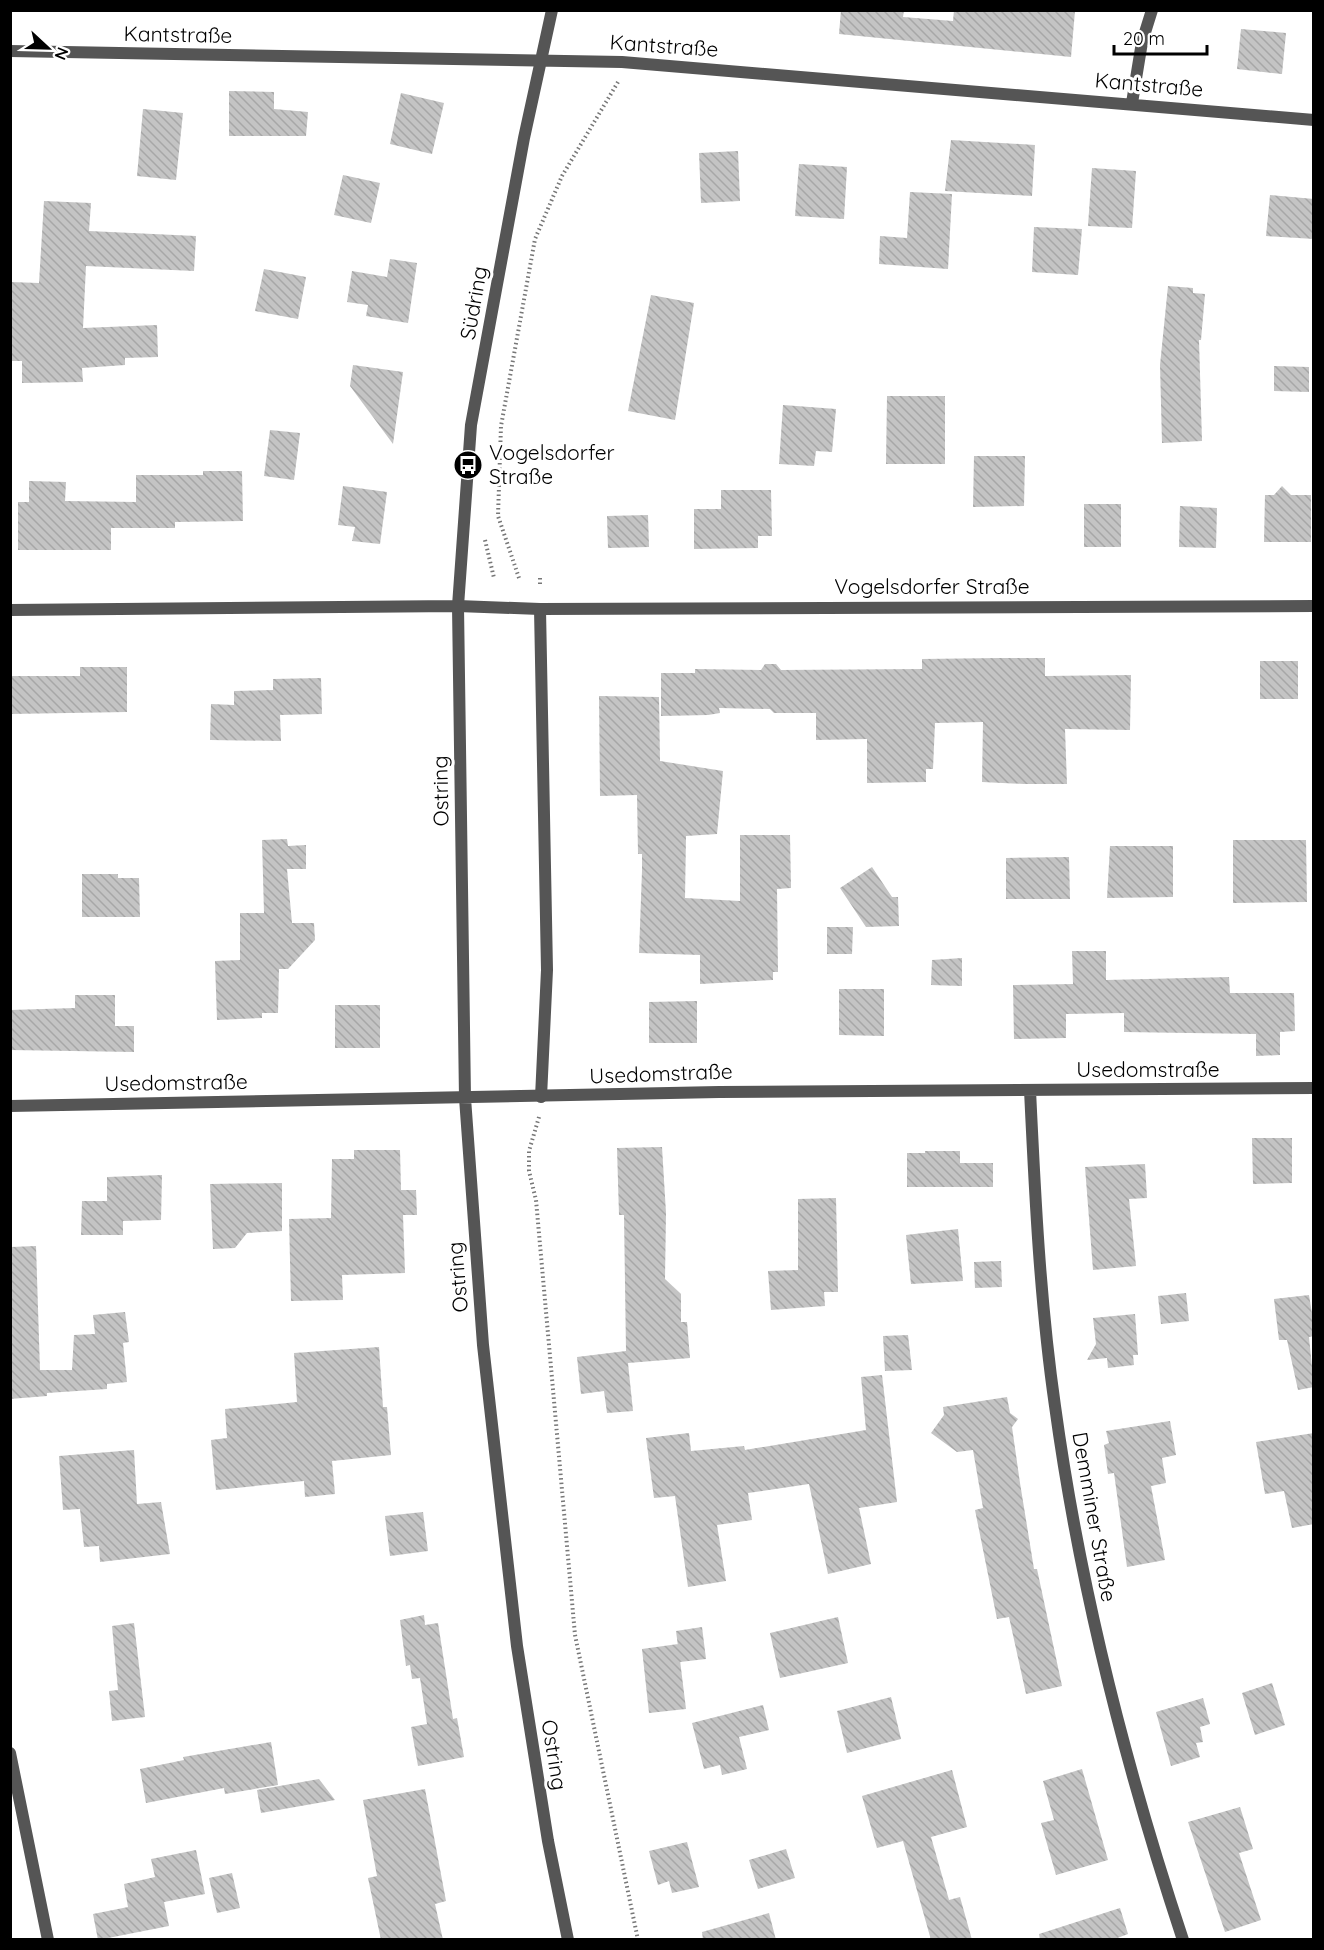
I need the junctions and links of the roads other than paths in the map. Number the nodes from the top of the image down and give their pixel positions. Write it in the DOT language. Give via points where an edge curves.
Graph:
graph roads {
  1 [pos="552,10"];
  2 [pos="1152,10"];
  3 [pos="10,51"];
  4 [pos="541,60"];
  5 [pos="1132,103"];
  6 [pos="1314,120"];
  7 [pos="458,606"];
  8 [pos="1314,606"];
  9 [pos="540,609"];
  10 [pos="10,610"];
  11 [pos="1314,1088"];
  12 [pos="1030,1090"];
  13 [pos="541,1097"];
  14 [pos="465,1098"];
  15 [pos="10,1106"];
  16 [pos="10,1753"];
  17 [pos="48,1940"];
  18 [pos="568,1940"];
  19 [pos="1183,1940"];
  1 -- 4 [label="street, Südring"];
  2 -- 5 [label="street" via="1142,42"];
  3 -- 4 [label="street, Kantstraße"];
  4 -- 5 [label="street, Kantstraße" via="622,62"];
  4 -- 7 [label="street, Südring" via="471,425"];
  5 -- 6 [label="street, Kantstraße"];
  7 -- 9 [label="street, Vogelsdorfer Straße"];
  7 -- 10 [label="street, Vogelsdorfer Straße"];
  7 -- 14 [label="street, Ostring"];
  8 -- 9 [label="street, Vogelsdorfer Straße"];
  9 -- 13 [label="street" via="547,970"];
  11 -- 12 [label="street, Usedomstraße"];
  12 -- 13 [label="street, Usedomstraße"];
  12 -- 19 [label="street, Demminer Straße" via="1041,1295 1071,1513 1088,1600 1137,1797"];
  13 -- 14 [label="street, Usedomstraße"];
  14 -- 15 [label="street, Usedomstraße"];
  14 -- 18 [label="street, Ostring" via="496,1472 536,1771"];
  16 -- 17 [label="street"];
}
